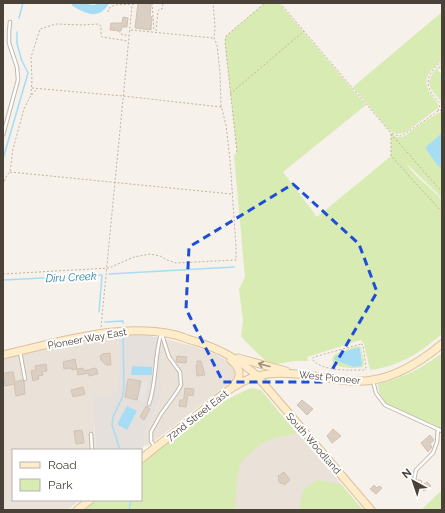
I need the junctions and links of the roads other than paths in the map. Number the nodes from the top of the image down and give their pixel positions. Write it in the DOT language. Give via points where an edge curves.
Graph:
graph roads {
  1 [pos="10,22"];
  2 [pos="3,135"];
  3 [pos="161,332"];
  4 [pos="442,344"];
  5 [pos="20,351"];
  6 [pos="220,351"];
  7 [pos="3,355"];
  8 [pos="232,357"];
  9 [pos="295,373"];
  10 [pos="257,376"];
  11 [pos="25,379"];
  12 [pos="373,380"];
  13 [pos="225,393"];
  14 [pos="149,404"];
  15 [pos="438,429"];
  16 [pos="442,431"];
  17 [pos="91,434"];
  18 [pos="155,448"];
  19 [pos="92,449"];
  20 [pos="142,458"];
  21 [pos="420,482"];
  22 [pos="89,501"];
  23 [pos="78,510"];
  24 [pos="371,510"];
  1 -- 2 [label="lane" via="9,43 17,67 18,80"];
  3 -- 5 [label="main road, Pioneer Way East" via="116,331"];
  3 -- 6 [label="main road, Pioneer Way East"];
  3 -- 14 [label="lane"];
  3 -- 18 [label="lane" via="169,357 180,372 181,385 151,432 151,441"];
  4 -- 12 [label="main road, West Pioneer" via="415,364 397,373"];
  5 -- 7 [label="main road, Pioneer Way East"];
  5 -- 11 [label="lane"];
  6 -- 8 [label="main road, Pioneer Way East"];
  6 -- 13 [label="main road" via="240,372 238,380"];
  9 -- 8 [label="main road, one-way"];
  8 -- 10 [label="main road, Pioneer Way East"];
  9 -- 10 [label="main road, West Pioneer"];
  9 -- 12 [label="main road, West Pioneer" via="352,381"];
  10 -- 13 [label="main road, 72nd Street East"];
  10 -- 24 [label="main road, South Woodland"];
  12 -- 15 [label="lane" via="376,393 385,405"];
  13 -- 18 [label="main road, 72nd Street East"];
  15 -- 16 [label="lane"];
  15 -- 21 [label="lane" via="433,453 416,470 414,480"];
  17 -- 19 [label="lane"];
  18 -- 20 [label="main road, 72nd Street East"];
  22 -- 23 [label="main road"];
}
